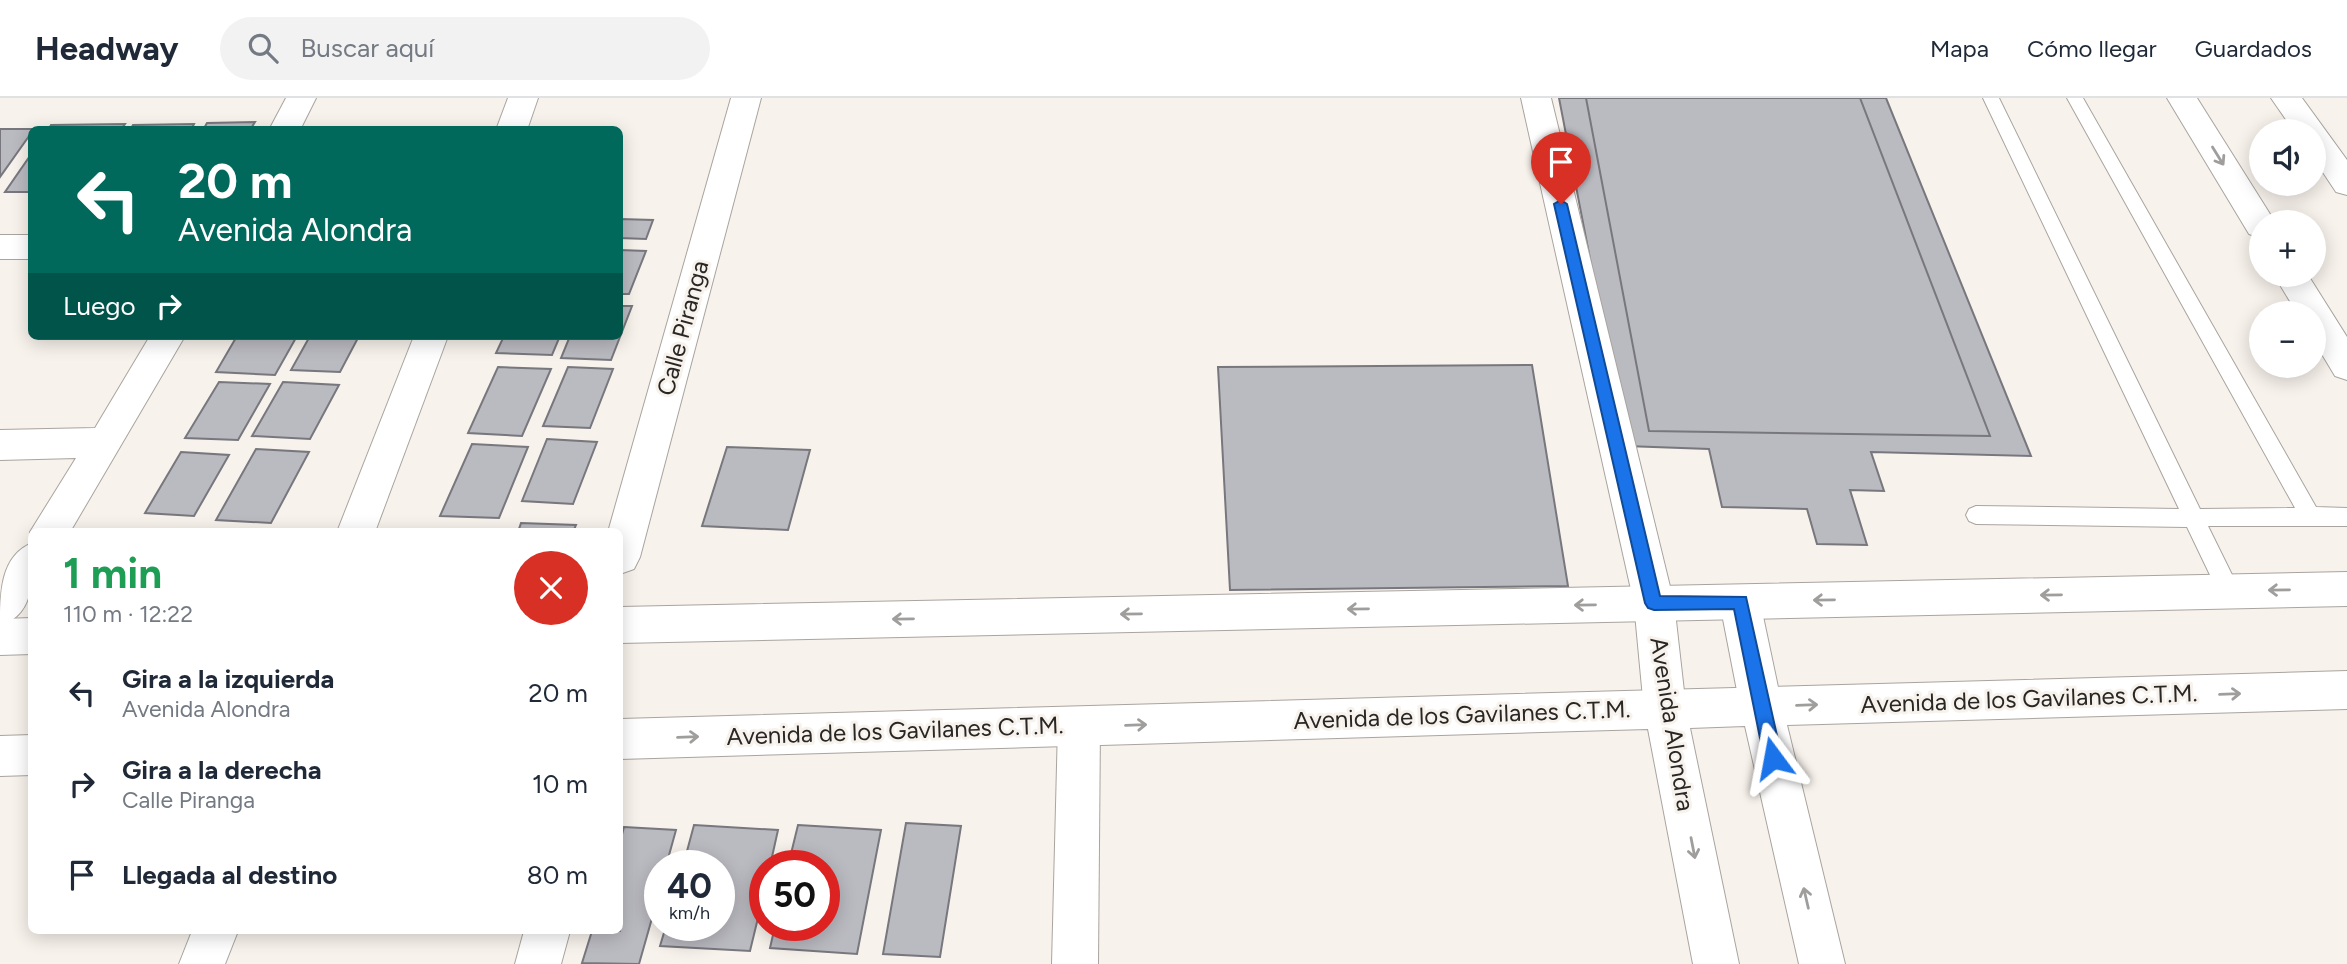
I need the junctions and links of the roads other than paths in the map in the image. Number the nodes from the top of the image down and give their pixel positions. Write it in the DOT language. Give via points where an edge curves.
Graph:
graph roads {
  1 [pos="302,98"];
  2 [pos="523,98"];
  3 [pos="746,98"];
  4 [pos="1536,98"];
  5 [pos="1991,98"];
  6 [pos="2075,98"];
  7 [pos="2182,98"];
  8 [pos="2286,98"];
  9 [pos="2301,119"];
  10 [pos="286,126"];
  11 [pos="512,126"];
  12 [pos="2326,153"];
  13 [pos="2347,184"];
  14 [pos="2251,210"];
  15 [pos="0,247"];
  16 [pos="28,247"];
  17 [pos="2298,287"];
  18 [pos="167,340"];
  19 [pos="429,340"];
  20 [pos="2347,366"];
  21 [pos="106,442"];
  22 [pos="0,445"];
  23 [pos="1976,515"];
  24 [pos="2310,516"];
  25 [pos="2347,517"];
  26 [pos="2193,518"];
  27 [pos="52,528"];
  28 [pos="358,528"];
  29 [pos="623,546"];
  30 [pos="28,565"];
  31 [pos="2347,589"];
  32 [pos="2229,592"];
  33 [pos="1740,602"];
  34 [pos="1654,603"];
  35 [pos="0,609"];
  36 [pos="623,625"];
  37 [pos="28,636"];
  38 [pos="0,637"];
  39 [pos="2347,690"];
  40 [pos="1761,706"];
  41 [pos="1665,709"];
  42 [pos="1079,726"];
  43 [pos="623,739"];
  44 [pos="28,755"];
  45 [pos="0,756"];
  46 [pos="214,934"];
  47 [pos="546,934"];
  48 [pos="202,964"];
  49 [pos="538,964"];
  50 [pos="1075,964"];
  51 [pos="1716,964"];
  52 [pos="1822,964"];
  1 -- 10 [label="street"];
  2 -- 11 [label="street"];
  3 -- 29 [label="street, Calle Piranga"];
  4 -- 34 [label="street"];
  5 -- 26 [label="lane"];
  6 -- 24 [label="lane"];
  7 -- 14 [label="street, one-way"];
  8 -- 9 [label="street"];
  12 -- 13 [label="street"];
  15 -- 16 [label="street"];
  17 -- 20 [label="street"];
  18 -- 21 [label="street"];
  19 -- 28 [label="street"];
  21 -- 22 [label="street"];
  21 -- 27 [label="street"];
  23 -- 26 [label="lane"];
  24 -- 25 [label="lane"];
  24 -- 26 [label="lane"];
  26 -- 32 [label="lane"];
  30 -- 35 [label="street"];
  31 -- 32 [label="street, one-way"];
  32 -- 33 [label="street, one-way"];
  33 -- 34 [label="street, Avenida Alondra"];
  33 -- 40 [label="street"];
  34 -- 36 [label="street, one-way"];
  34 -- 41 [label="street, Avenida Alondra"];
  37 -- 38 [label="street"];
  40 -- 39 [label="street, Avenida de los Gavilanes C.T.M., one-way"];
  40 -- 41 [label="street, Avenida de los Gavilanes C.T.M."];
  52 -- 40 [label="street, one-way"];
  42 -- 41 [label="street, Avenida de los Gavilanes C.T.M., one-way"];
  41 -- 51 [label="street, Avenida Alondra, one-way"];
  43 -- 42 [label="street, Avenida de los Gavilanes C.T.M., one-way"];
  42 -- 50 [label="street"];
  44 -- 45 [label="street"];
  46 -- 48 [label="street"];
  47 -- 49 [label="street"];
}
